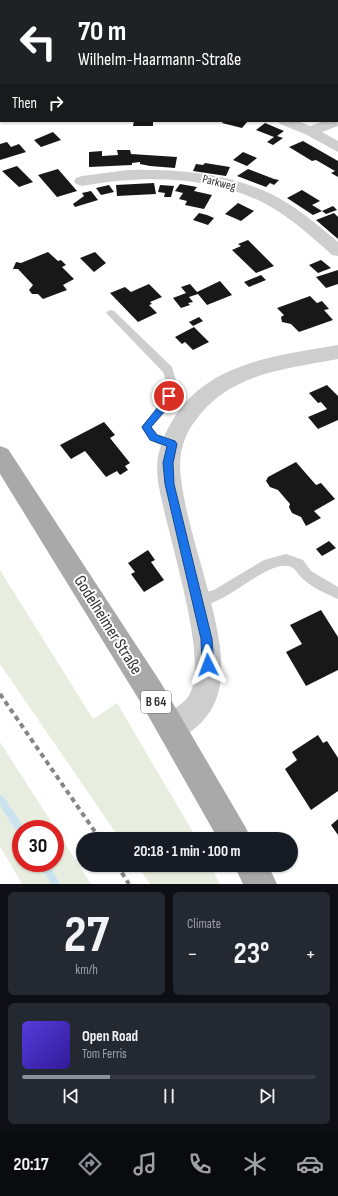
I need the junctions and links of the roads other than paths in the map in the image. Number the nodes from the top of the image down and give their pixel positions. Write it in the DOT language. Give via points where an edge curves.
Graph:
graph roads {
  1 [pos="288,122"];
  2 [pos="338,122"];
  3 [pos="310,131"];
  4 [pos="338,147"];
  5 [pos="82,181"];
  6 [pos="338,251"];
  7 [pos="111,313"];
  8 [pos="338,352"];
  9 [pos="172,444"];
  10 [pos="0,455"];
  11 [pos="338,593"];
  12 [pos="198,600"];
  13 [pos="172,728"];
  14 [pos="231,832"];
  15 [pos="254,872"];
  16 [pos="261,884"];
  1 -- 3 [label="street"];
  2 -- 3 [label="street"];
  3 -- 4 [label="street"];
  5 -- 6 [label="street, Parkweg" via="100,177 169,175 195,177 225,184 268,199 297,216"];
  7 -- 9 [label="lane" via="168,370 173,388 166,404 146,427 153,437"];
  8 -- 9 [label="street" via="267,366 239,374 221,383 200,399 182,422"];
  9 -- 12 [label="street" via="168,463 170,484"];
  10 -- 13 [label="main road, Godelheimer Straße / B 64"];
  11 -- 12 [label="lane" via="307,574 299,564 286,560 268,564 217,595"];
  12 -- 13 [label="street" via="207,639 206,690 200,706 187,720"];
  13 -- 14 [label="main road, Godelheimer Straße / B 64"];
  15 -- 16 [label="main road"];
}
